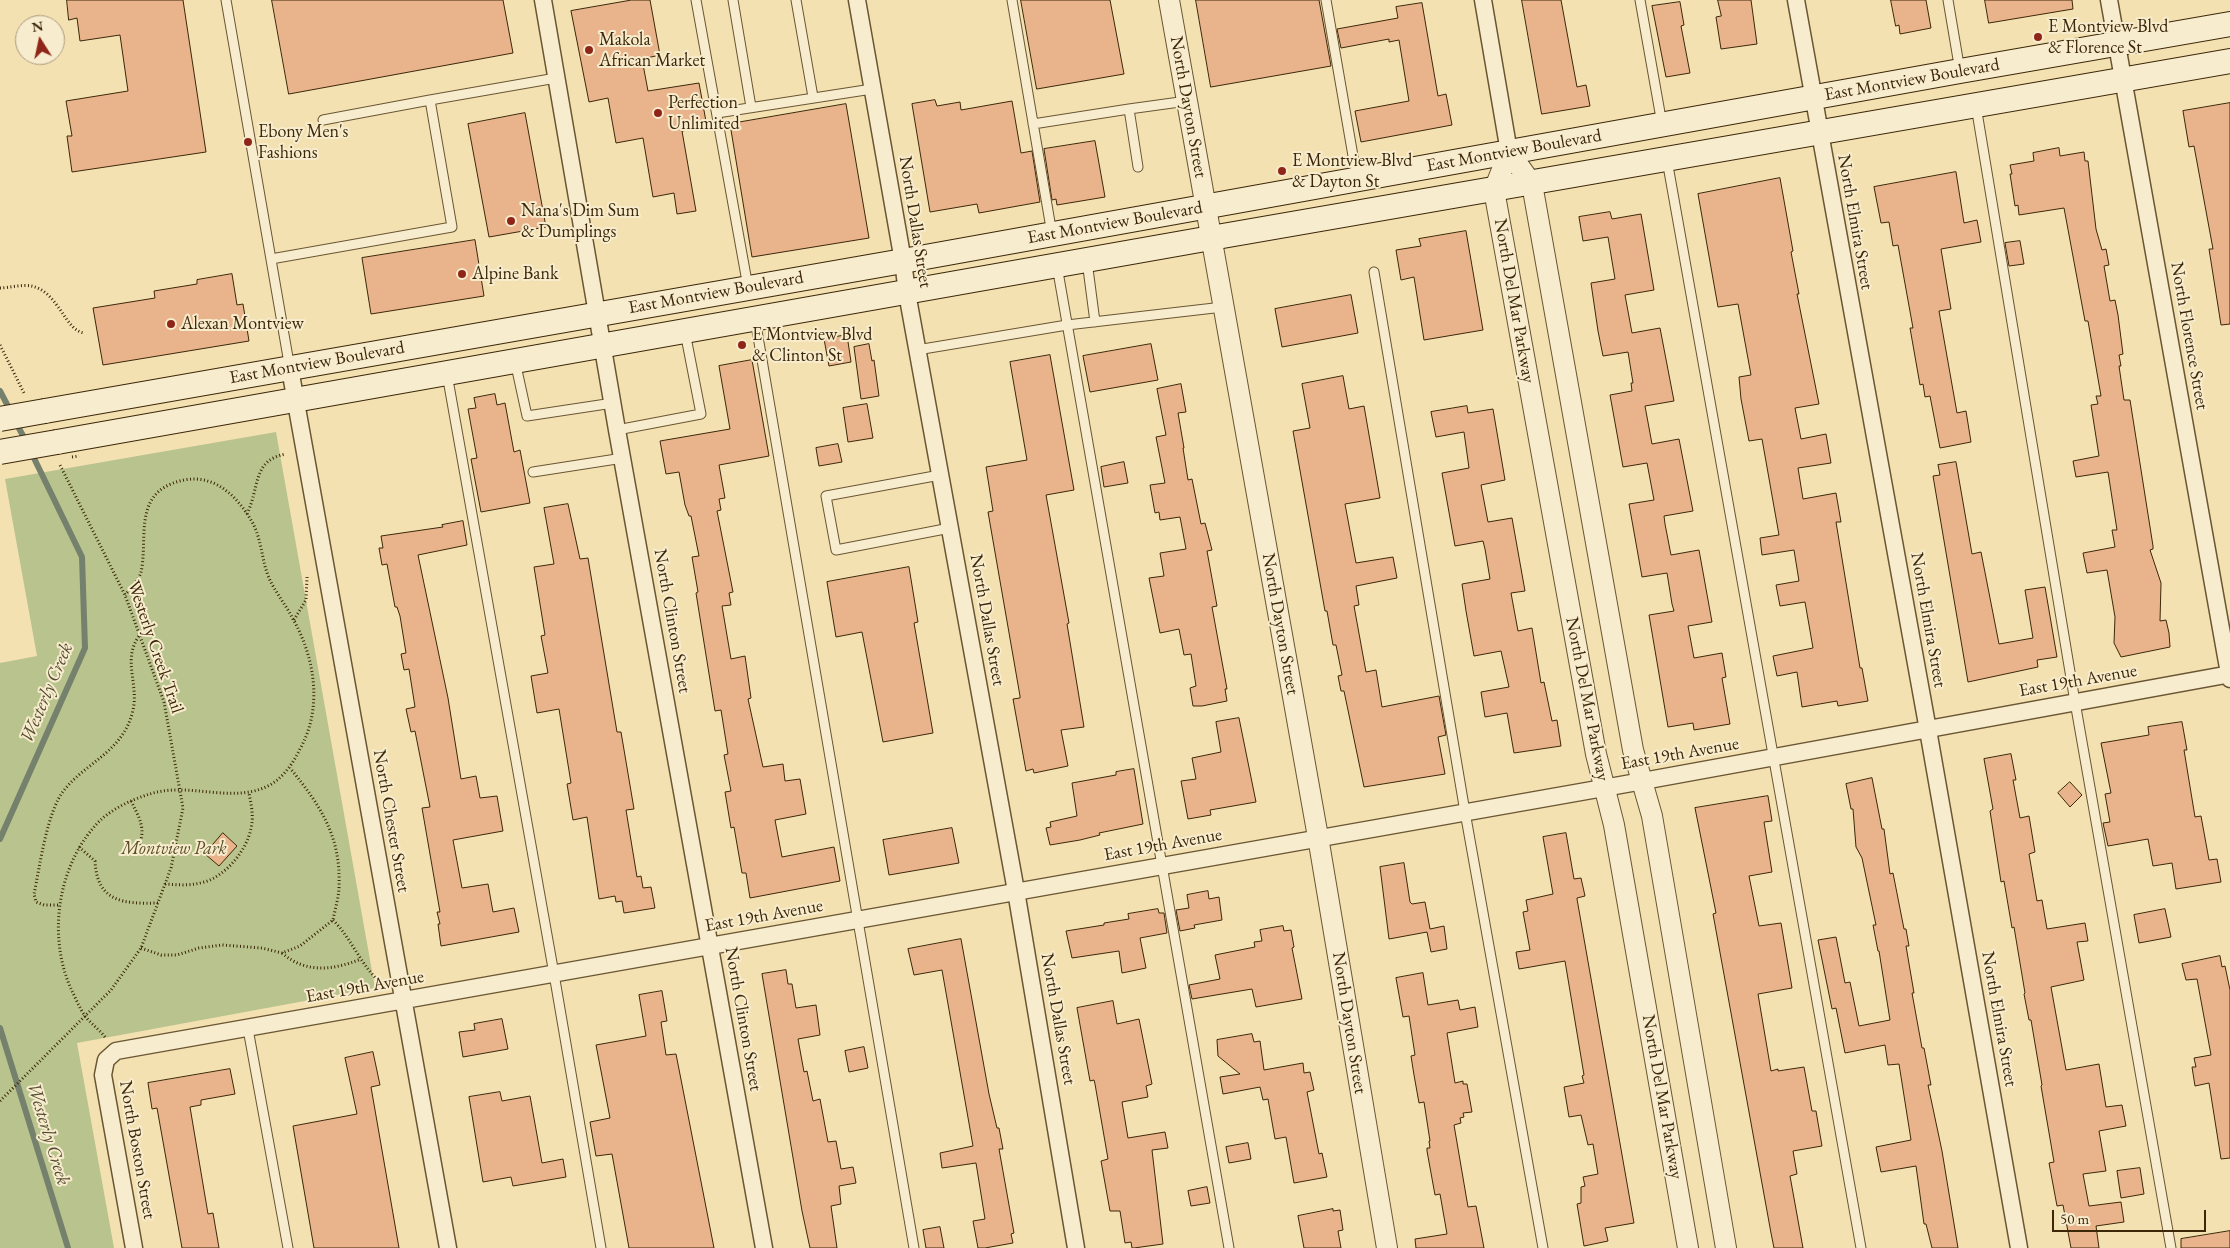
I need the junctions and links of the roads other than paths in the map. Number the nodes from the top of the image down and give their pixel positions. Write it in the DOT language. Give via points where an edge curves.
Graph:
graph roads {
  1 [pos="226,0"];
  2 [pos="543,0"];
  3 [pos="696,0"];
  4 [pos="733,0"];
  5 [pos="796,0"];
  6 [pos="857,0"];
  7 [pos="1012,0"];
  8 [pos="1169,0"];
  9 [pos="1326,0"];
  10 [pos="1483,0"];
  11 [pos="1640,0"];
  12 [pos="1796,0"];
  13 [pos="1948,0"];
  14 [pos="2109,0"];
  15 [pos="2230,24"];
  16 [pos="2116,44"];
  17 [pos="2230,61"];
  18 [pos="1960,71"];
  19 [pos="556,78"];
  20 [pos="2123,80"];
  21 [pos="872,89"];
  22 [pos="813,97"];
  23 [pos="1813,98"];
  24 [pos="430,100"];
  25 [pos="1186,100"];
  26 [pos="1976,106"];
  27 [pos="751,107"];
  28 [pos="1129,109"];
  29 [pos="717,113"];
  30 [pos="323,120"];
  31 [pos="1033,124"];
  32 [pos="1662,125"];
  33 [pos="1819,134"];
  34 [pos="1509,152"];
  35 [pos="1667,160"];
  36 [pos="1138,167"];
  37 [pos="1357,179"];
  38 [pos="1532,184"];
  39 [pos="1494,190"];
  40 [pos="1205,207"];
  41 [pos="1052,234"];
  42 [pos="1211,238"];
  43 [pos="271,260"];
  44 [pos="903,261"];
  45 [pos="1087,261"];
  46 [pos="1057,266"];
  47 [pos="1374,272"];
  48 [pos="748,287"];
  49 [pos="907,293"];
  50 [pos="1223,307"];
  51 [pos="597,314"];
  52 [pos="755,318"];
  53 [pos="1095,322"];
  54 [pos="1067,325"];
  55 [pos="685,332"];
  56 [pos="603,345"];
  57 [pos="917,350"];
  58 [pos="515,361"];
  59 [pos="290,369"];
  60 [pos="447,373"];
  61 [pos="296,400"];
  62 [pos="613,403"];
  63 [pos="0,419"];
  64 [pos="617,430"];
  65 [pos="0,452"];
  66 [pos="623,458"];
  67 [pos="533,472"];
  68 [pos="940,474"];
  69 [pos="950,528"];
  70 [pos="2230,676"];
  71 [pos="2075,702"];
  72 [pos="1928,730"];
  73 [pos="1773,757"];
  74 [pos="1643,781"];
  75 [pos="1605,788"];
  76 [pos="1465,812"];
  77 [pos="1318,837"];
  78 [pos="1161,866"];
  79 [pos="1016,892"];
  80 [pos="859,920"];
  81 [pos="710,946"];
  82 [pos="554,974"];
  83 [pos="403,1001"];
  84 [pos="248,1028"];
  85 [pos="111,1055"];
  86 [pos="1684,1247"];
  87 [pos="134,1248"];
  88 [pos="288,1248"];
  89 [pos="448,1248"];
  90 [pos="600,1248"];
  91 [pos="764,1248"];
  92 [pos="914,1248"];
  93 [pos="1076,1248"];
  94 [pos="1229,1248"];
  95 [pos="1387,1248"];
  96 [pos="1543,1248"];
  97 [pos="1726,1248"];
  98 [pos="1861,1248"];
  99 [pos="2018,1248"];
  100 [pos="2171,1248"];
  1 -- 43 [label="lane"];
  2 -- 19 [label="street, North Clinton Street"];
  3 -- 29 [label="lane"];
  4 -- 27 [label="lane"];
  5 -- 22 [label="lane"];
  6 -- 21 [label="street, North Dallas Street"];
  7 -- 31 [label="lane"];
  8 -- 25 [label="street, North Dayton Street"];
  9 -- 37 [label="lane"];
  10 -- 34 [label="street"];
  11 -- 32 [label="lane"];
  12 -- 23 [label="street, North Elmira Street"];
  13 -- 18 [label="lane"];
  14 -- 16 [label="street, North Florence Street"];
  15 -- 16 [label="main road, East Montview Boulevard"];
  16 -- 18 [label="main road, East Montview Boulevard"];
  16 -- 20 [label="street, North Florence Street"];
  17 -- 20 [label="main road, East Montview Boulevard"];
  18 -- 23 [label="main road, East Montview Boulevard"];
  19 -- 24 [label="lane"];
  19 -- 51 [label="street, North Clinton Street"];
  20 -- 26 [label="main road, East Montview Boulevard"];
  20 -- 70 [label="street, North Florence Street"];
  21 -- 22 [label="lane"];
  21 -- 44 [label="street, North Dallas Street"];
  22 -- 27 [label="lane"];
  23 -- 32 [label="main road, East Montview Boulevard"];
  23 -- 33 [label="street, North Elmira Street"];
  24 -- 30 [label="lane"];
  24 -- 43 [label="lane" via="452,227"];
  25 -- 28 [label="lane"];
  25 -- 40 [label="street, North Dayton Street"];
  26 -- 33 [label="main road, East Montview Boulevard"];
  26 -- 71 [label="lane"];
  27 -- 29 [label="lane"];
  28 -- 31 [label="lane"];
  28 -- 36 [label="lane"];
  29 -- 48 [label="lane"];
  31 -- 41 [label="lane"];
  32 -- 34 [label="main road, East Montview Boulevard"];
  33 -- 35 [label="main road, East Montview Boulevard"];
  33 -- 72 [label="street, North Elmira Street"];
  34 -- 37 [label="main road, East Montview Boulevard"];
  34 -- 38 [label="street"];
  34 -- 39 [label="street"];
  35 -- 38 [label="main road, East Montview Boulevard"];
  35 -- 73 [label="lane"];
  37 -- 40 [label="main road, East Montview Boulevard"];
  38 -- 39 [label="main road, East Montview Boulevard"];
  38 -- 74 [label="street, North Del Mar Parkway" via="1633,750"];
  39 -- 42 [label="main road, East Montview Boulevard"];
  39 -- 75 [label="street, North Del Mar Parkway" via="1596,754"];
  40 -- 41 [label="main road, East Montview Boulevard"];
  40 -- 42 [label="street, North Dayton Street"];
  41 -- 44 [label="main road, East Montview Boulevard"];
  42 -- 45 [label="main road, East Montview Boulevard"];
  42 -- 50 [label="street, North Dayton Street"];
  43 -- 59 [label="lane"];
  44 -- 48 [label="main road, East Montview Boulevard"];
  44 -- 49 [label="street, North Dallas Street"];
  45 -- 46 [label="main road, East Montview Boulevard"];
  45 -- 53 [label="lane"];
  46 -- 49 [label="main road, East Montview Boulevard"];
  46 -- 54 [label="lane"];
  47 -- 76 [label="lane"];
  48 -- 51 [label="main road, East Montview Boulevard"];
  49 -- 52 [label="main road, East Montview Boulevard"];
  49 -- 57 [label="street, North Dallas Street"];
  50 -- 53 [label="lane"];
  50 -- 77 [label="street, North Dayton Street"];
  51 -- 56 [label="street, North Clinton Street"];
  51 -- 59 [label="main road, East Montview Boulevard"];
  52 -- 55 [label="main road, East Montview Boulevard"];
  52 -- 80 [label="lane"];
  53 -- 54 [label="lane"];
  54 -- 57 [label="lane"];
  54 -- 78 [label="lane"];
  55 -- 56 [label="main road, East Montview Boulevard"];
  55 -- 64 [label="lane" via="701,414"];
  56 -- 58 [label="main road, East Montview Boulevard"];
  56 -- 62 [label="street, North Clinton Street"];
  57 -- 68 [label="street, North Dallas Street"];
  58 -- 60 [label="main road, East Montview Boulevard"];
  58 -- 62 [label="lane" via="528,416"];
  59 -- 61 [label="street, North Chester Street"];
  59 -- 63 [label="main road, East Montview Boulevard, bridge" via="36,405"];
  60 -- 61 [label="main road, East Montview Boulevard"];
  60 -- 82 [label="lane"];
  61 -- 65 [label="main road, East Montview Boulevard, bridge" via="57,451"];
  61 -- 83 [label="street, North Chester Street"];
  62 -- 64 [label="street, North Clinton Street"];
  64 -- 66 [label="street, North Clinton Street"];
  66 -- 67 [label="lane"];
  66 -- 81 [label="street, North Clinton Street"];
  68 -- 69 [label="street, North Dallas Street"];
  68 -- 69 [label="lane" via="826,496 836,550"];
  69 -- 79 [label="street, North Dallas Street"];
  70 -- 71 [label="street, East 19th Avenue"];
  71 -- 72 [label="street, East 19th Avenue"];
  71 -- 100 [label="lane"];
  72 -- 73 [label="street, East 19th Avenue"];
  72 -- 99 [label="street, North Elmira Street"];
  73 -- 74 [label="street, East 19th Avenue"];
  73 -- 98 [label="lane"];
  74 -- 75 [label="street, East 19th Avenue"];
  74 -- 97 [label="street, North Del Mar Parkway" via="1652,816"];
  75 -- 76 [label="street, East 19th Avenue"];
  75 -- 86 [label="street, North Del Mar Parkway"];
  76 -- 77 [label="street, East 19th Avenue"];
  76 -- 96 [label="lane"];
  77 -- 78 [label="street, East 19th Avenue"];
  77 -- 95 [label="street, North Dayton Street"];
  78 -- 79 [label="street, East 19th Avenue"];
  78 -- 94 [label="lane"];
  79 -- 80 [label="street, East 19th Avenue"];
  79 -- 93 [label="street, North Dallas Street"];
  80 -- 81 [label="street, East 19th Avenue"];
  80 -- 92 [label="lane"];
  81 -- 82 [label="street, East 19th Avenue"];
  81 -- 91 [label="street, North Clinton Street"];
  82 -- 83 [label="street, East 19th Avenue"];
  82 -- 90 [label="lane"];
  83 -- 84 [label="street, East 19th Avenue"];
  83 -- 89 [label="street, North Chester Street"];
  84 -- 85 [label="street, East 19th Avenue"];
  84 -- 88 [label="lane"];
  85 -- 87 [label="street, North Boston Street" via="103,1075"];
}
